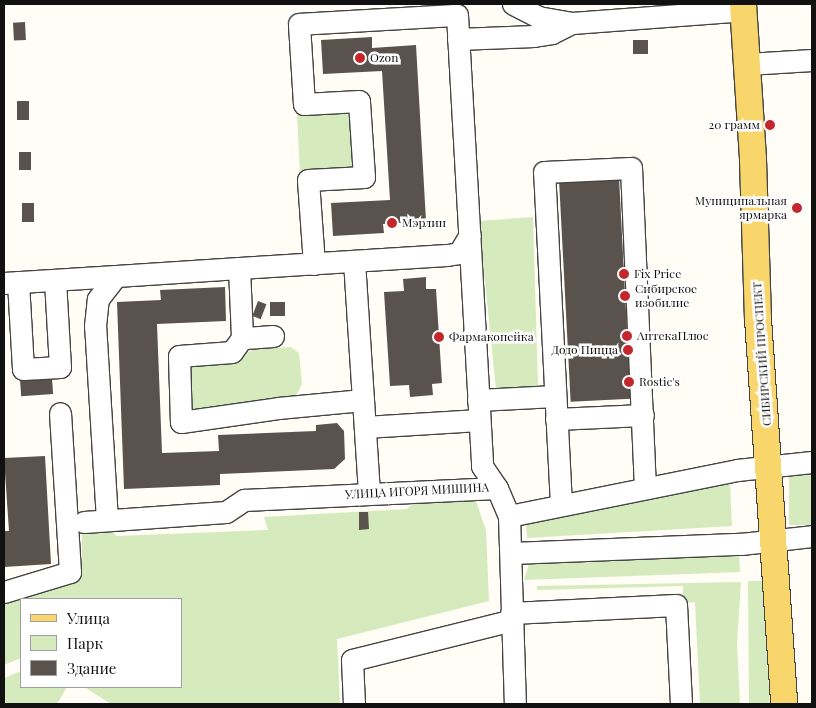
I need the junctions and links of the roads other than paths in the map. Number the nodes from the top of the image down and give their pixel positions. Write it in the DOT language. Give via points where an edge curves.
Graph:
graph roads {
  1 [pos="513,4"];
  2 [pos="743,7"];
  3 [pos="457,9"];
  4 [pos="572,22"];
  5 [pos="458,39"];
  6 [pos="812,60"];
  7 [pos="747,64"];
  8 [pos="470,235"];
  9 [pos="354,261"];
  10 [pos="314,264"];
  11 [pos="239,268"];
  12 [pos="116,276"];
  13 [pos="55,280"];
  14 [pos="11,282"];
  15 [pos="273,336"];
  16 [pos="242,338"];
  17 [pos="555,396"];
  18 [pos="363,400"];
  19 [pos="479,410"];
  20 [pos="60,413"];
  21 [pos="643,415"];
  22 [pos="556,419"];
  23 [pos="364,427"];
  24 [pos="812,462"];
  25 [pos="769,467"];
  26 [pos="497,488"];
  27 [pos="645,488"];
  28 [pos="369,493"];
  29 [pos="561,505"];
  30 [pos="509,516"];
  31 [pos="107,520"];
  32 [pos="84,522"];
  33 [pos="812,536"];
  34 [pos="774,540"];
  35 [pos="512,553"];
  36 [pos="4,592"];
  37 [pos="511,617"];
  38 [pos="354,704"];
  39 [pos="515,704"];
  40 [pos="681,704"];
  41 [pos="784,704"];
  1 -- 4 [label="street" via="538,17"];
  2 -- 4 [label="street"];
  2 -- 7 [label="main road, СИБИРСКИЙ ПРОСПЕКТ"];
  3 -- 5 [label="street"];
  3 -- 10 [label="street" via="299,24 304,104 359,101 360,110 364,177 308,180"];
  4 -- 5 [label="street" via="534,36"];
  5 -- 8 [label="street"];
  6 -- 7 [label="street"];
  7 -- 25 [label="main road, СИБИРСКИЙ ПРОСПЕКТ" via="758,319"];
  8 -- 9 [label="street" via="460,253"];
  8 -- 19 [label="street"];
  9 -- 10 [label="street"];
  9 -- 18 [label="street"];
  10 -- 11 [label="street"];
  11 -- 12 [label="street"];
  11 -- 16 [label="street"];
  12 -- 13 [label="street"];
  12 -- 31 [label="street" via="98,298 95,326"];
  13 -- 14 [label="street"];
  13 -- 14 [label="street" via="60,367 33,369 23,369"];
  15 -- 16 [label="street"];
  16 -- 18 [label="street" via="232,352 179,356 182,422"];
  17 -- 19 [label="street"];
  17 -- 21 [label="street" via="544,172 631,168"];
  17 -- 22 [label="street"];
  18 -- 23 [label="street"];
  19 -- 23 [label="street"];
  19 -- 26 [label="street" via="482,466"];
  20 -- 36 [label="street" via="70,572"];
  21 -- 22 [label="street"];
  21 -- 27 [label="street"];
  22 -- 29 [label="street"];
  23 -- 28 [label="street"];
  24 -- 25 [label="street"];
  25 -- 27 [label="street"];
  25 -- 34 [label="main road, СИБИРСКИЙ ПРОСПЕКТ"];
  26 -- 28 [label="street, УЛИЦА ИГОРЯ МИШИНА"];
  26 -- 30 [label="street, УЛИЦА ИГОРЯ МИШИНА"];
  27 -- 29 [label="street"];
  28 -- 31 [label="street, УЛИЦА ИГОРЯ МИШИНА" via="244,500 226,512"];
  29 -- 30 [label="street"];
  30 -- 35 [label="street, УЛИЦА ИГОРЯ МИШИНА"];
  31 -- 32 [label="street, УЛИЦА ИГОРЯ МИШИНА"];
  33 -- 34 [label="street"];
  34 -- 35 [label="street"];
  34 -- 41 [label="main road, СИБИРСКИЙ ПРОСПЕКТ"];
  35 -- 37 [label="street, УЛИЦА ИГОРЯ МИШИНА"];
  37 -- 38 [label="street" via="352,660"];
  37 -- 39 [label="street, УЛИЦА ИГОРЯ МИШИНА"];
  37 -- 40 [label="street" via="676,605"];
}
